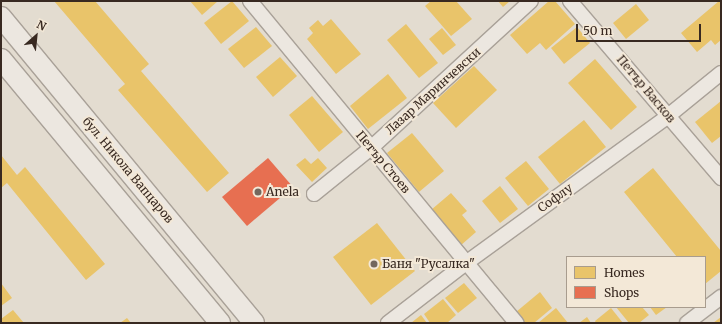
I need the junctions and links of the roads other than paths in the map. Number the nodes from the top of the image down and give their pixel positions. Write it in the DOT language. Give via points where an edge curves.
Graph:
graph roads {
  1 [pos="531,1"];
  2 [pos="570,1"];
  3 [pos="253,2"];
  4 [pos="1,17"];
  5 [pos="1,59"];
  6 [pos="721,73"];
  7 [pos="668,116"];
  8 [pos="371,148"];
  9 [pos="721,178"];
  10 [pos="314,194"];
  11 [pos="466,263"];
  12 [pos="721,296"];
  13 [pos="706,308"];
  14 [pos="706,308"];
  15 [pos="220,323"];
  16 [pos="254,323"];
  17 [pos="388,323"];
  18 [pos="516,323"];
  19 [pos="687,323"];
  1 -- 8 [label="street, Лазар Маринчевски"];
  2 -- 7 [label="street, Петър Васков"];
  3 -- 8 [label="street, Петър Стоев"];
  4 -- 16 [label="street, бул. Никола Вапцаров"];
  5 -- 15 [label="street"];
  6 -- 7 [label="street, Софлу"];
  7 -- 9 [label="street, Петър Васков"];
  7 -- 11 [label="street, Софлу"];
  8 -- 10 [label="street, Лазар Маринчевски"];
  8 -- 11 [label="street, Петър Стоев"];
  11 -- 17 [label="street, Софлу"];
  11 -- 18 [label="street, Петър Стоев"];
  12 -- 14 [label="street"];
  13 -- 19 [label="street"];
}
